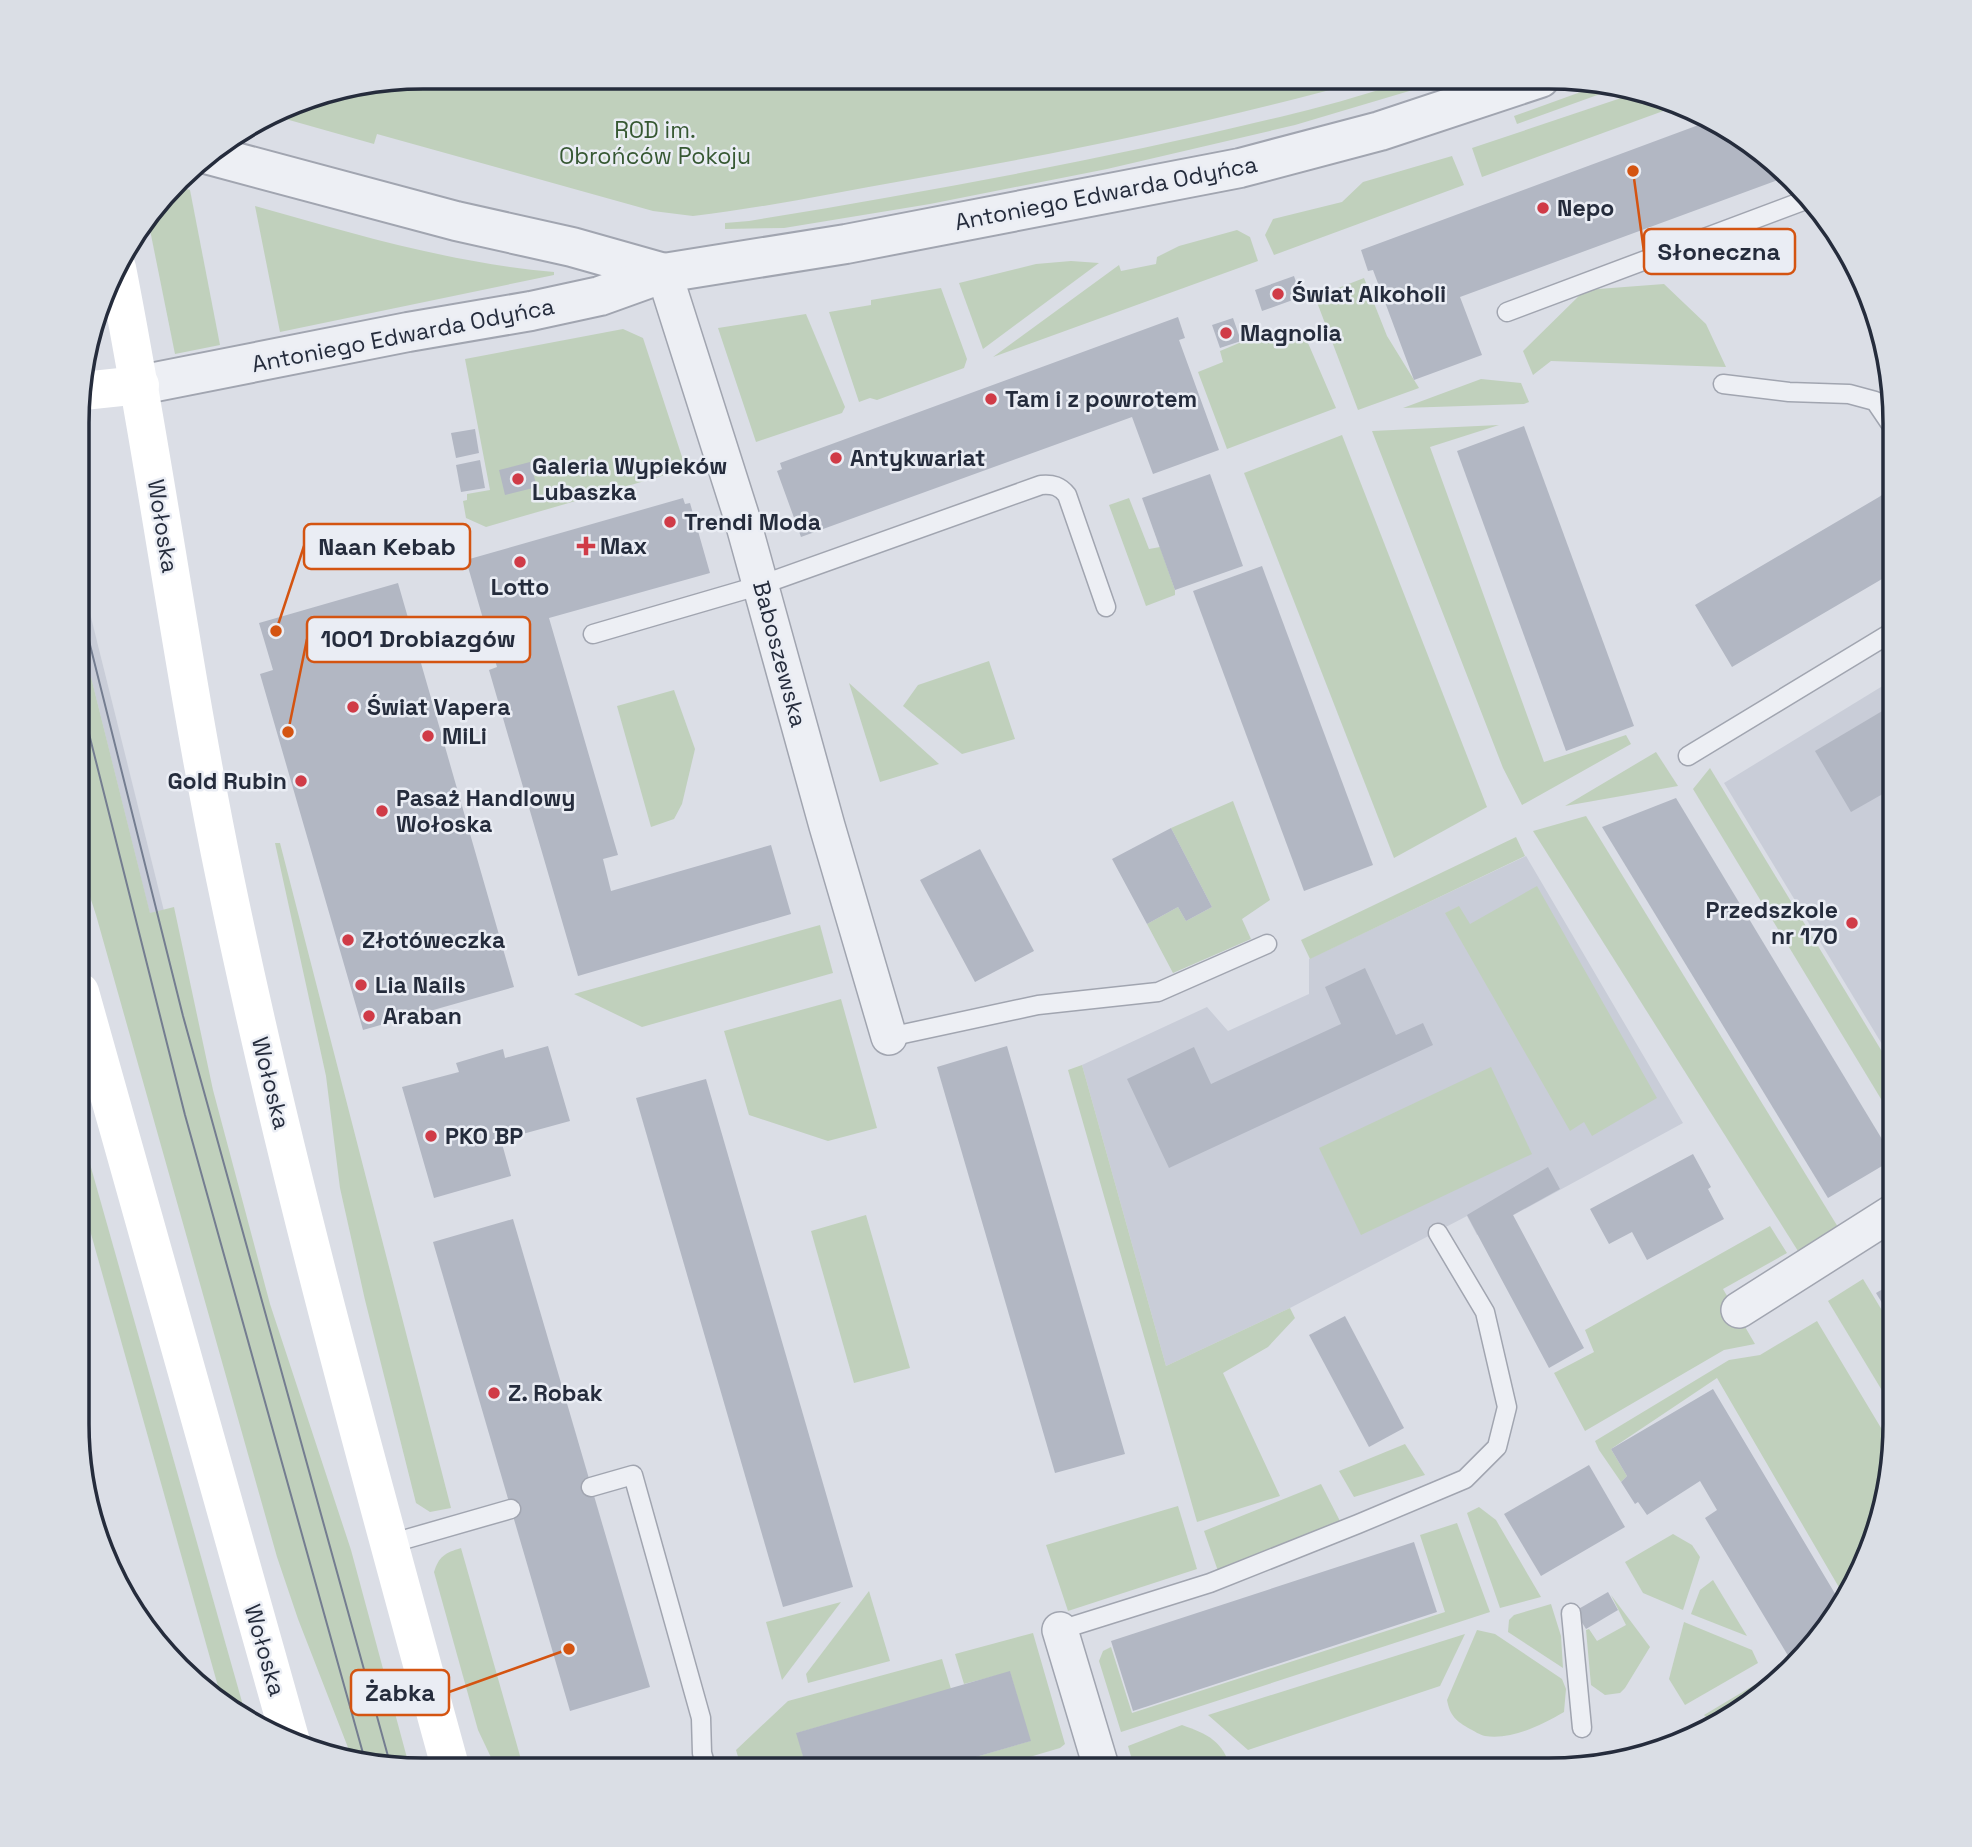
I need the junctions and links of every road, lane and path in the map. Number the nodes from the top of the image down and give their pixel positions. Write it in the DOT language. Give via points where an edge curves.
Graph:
graph roads {
  1 [pos="1507,89"];
  2 [pos="220,158"];
  3 [pos="1799,202"];
  4 [pos="664,273"];
  5 [pos="120,284"];
  6 [pos="1507,312"];
  7 [pos="1723,384"];
  8 [pos="139,385"];
  9 [pos="91,390"];
  10 [pos="1883,412"];
  11 [pos="761,585"];
  12 [pos="1106,607"];
  13 [pos="593,634"];
  14 [pos="1883,638"];
  15 [pos="1688,756"];
  16 [pos="1268,944"];
  17 [pos="89,1024"];
  18 [pos="888,1037"];
  19 [pos="1883,1219"];
  20 [pos="1438,1233"];
  21 [pos="1739,1310"];
  22 [pos="591,1487"];
  23 [pos="511,1509"];
  24 [pos="389,1544"];
  25 [pos="1571,1613"];
  26 [pos="1060,1630"];
  27 [pos="287,1728"];
  28 [pos="1582,1728"];
  29 [pos="448,1758"];
  30 [pos="704,1758"];
  31 [pos="1098,1758"];
  1 -- 4 [label="street, Antoniego Edwarda Odyńca" via="1380,131 1240,168 846,244"];
  2 -- 4 [label="street, Antoniego Edwarda Odyńca"];
  3 -- 6 [label="lane"];
  4 -- 8 [label="street, Antoniego Edwarda Odyńca" via="600,296 531,311"];
  4 -- 11 [label="street, Baboszewska"];
  5 -- 8 [label="main road, Wołoska"];
  7 -- 10 [label="lane" via="1849,394 1875,401"];
  8 -- 9 [label="main road"];
  8 -- 24 [label="main road, Wołoska" via="195,719 247,983"];
  11 -- 12 [label="lane" via="1051,484 1067,495"];
  11 -- 13 [label="lane"];
  11 -- 18 [label="street, Baboszewska"];
  14 -- 15 [label="lane"];
  16 -- 18 [label="lane" via="1158,992 1038,1004"];
  17 -- 27 [label="main road, Wołoska"];
  19 -- 21 [label="street"];
  20 -- 26 [label="lane" via="1485,1312 1507,1407 1497,1447 1465,1479 1358,1524 1210,1583"];
  22 -- 30 [label="lane" via="633,1475 701,1718"];
  23 -- 24 [label="lane"];
  24 -- 29 [label="main road, Wołoska"];
  25 -- 28 [label="lane"];
  26 -- 31 [label="street"];
}
